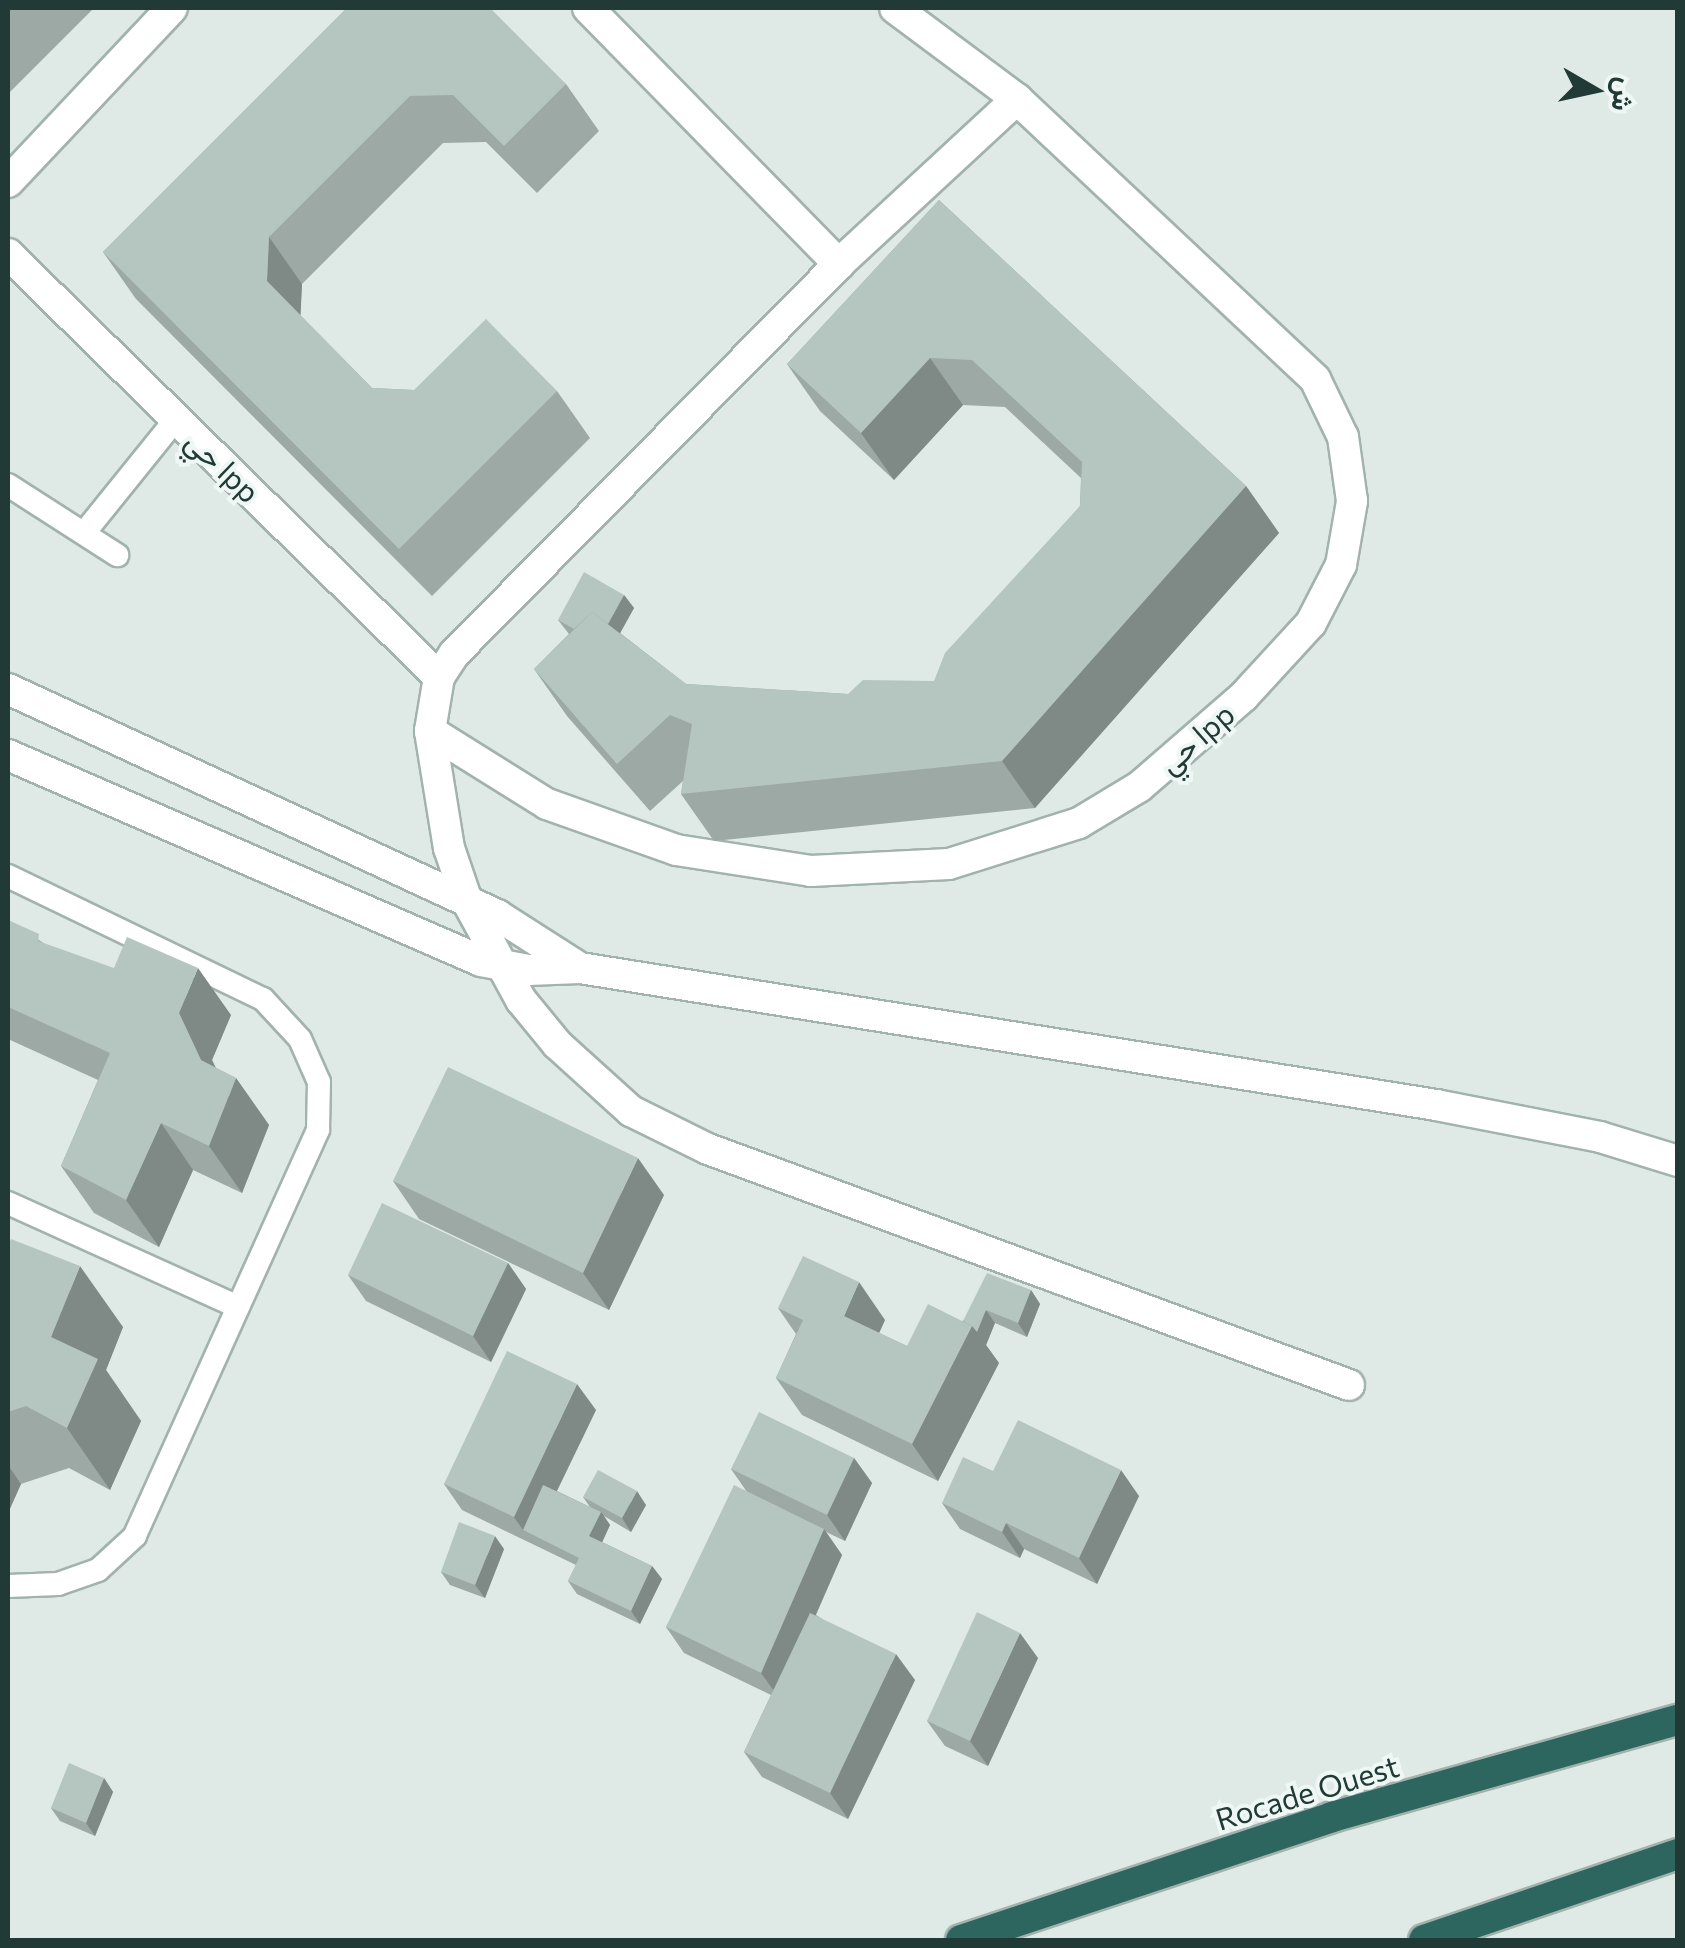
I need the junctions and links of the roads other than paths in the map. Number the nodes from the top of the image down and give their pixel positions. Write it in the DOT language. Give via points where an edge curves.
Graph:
graph roads {
  1 [pos="172,8"];
  2 [pos="588,8"];
  3 [pos="895,8"];
  4 [pos="1017,100"];
  5 [pos="8,182"];
  6 [pos="839,264"];
  7 [pos="11,266"];
  8 [pos="176,420"];
  9 [pos="8,485"];
  10 [pos="84,533"];
  11 [pos="117,555"];
  12 [pos="439,677"];
  13 [pos="8,689"];
  14 [pos="430,730"];
  15 [pos="8,755"];
  16 [pos="8,876"];
  17 [pos="467,901"];
  18 [pos="503,966"];
  19 [pos="580,968"];
  20 [pos="1678,1161"];
  21 [pos="8,1203"];
  22 [pos="238,1308"];
  23 [pos="1349,1385"];
  24 [pos="8,1586"];
  25 [pos="1678,1720"];
  26 [pos="1678,1854"];
  27 [pos="960,1940"];
  28 [pos="1424,1940"];
  1 -- 5 [label="street"];
  2 -- 6 [label="street"];
  3 -- 4 [label="street, حي lpp"];
  4 -- 6 [label="street"];
  4 -- 14 [label="street, حي lpp" via="1295,354 1331,406 1350,468 1341,565 1311,622 1244,697 1139,787 1079,822 982,856 880,870 743,864 609,830 516,787"];
  6 -- 12 [label="street"];
  7 -- 8 [label="street, حي lpp"];
  8 -- 10 [label="lane"];
  8 -- 12 [label="street, حي lpp"];
  9 -- 10 [label="lane"];
  10 -- 11 [label="lane"];
  12 -- 14 [label="street"];
  13 -- 17 [label="street"];
  14 -- 17 [label="street" via="436,790"];
  15 -- 18 [label="street" via="460,954"];
  16 -- 22 [label="lane" via="263,999 300,1040 319,1082 318,1130"];
  17 -- 18 [label="street"];
  17 -- 19 [label="street"];
  18 -- 19 [label="street"];
  18 -- 23 [label="street" via="557,1044 597,1084 668,1132"];
  19 -- 20 [label="street" via="1518,1118"];
  21 -- 22 [label="lane"];
  22 -- 24 [label="lane" via="135,1536 98,1570 58,1584"];
  25 -- 27 [label="highway, Rocade Ouest" via="1332,1817"];
  26 -- 28 [label="highway"];
}
